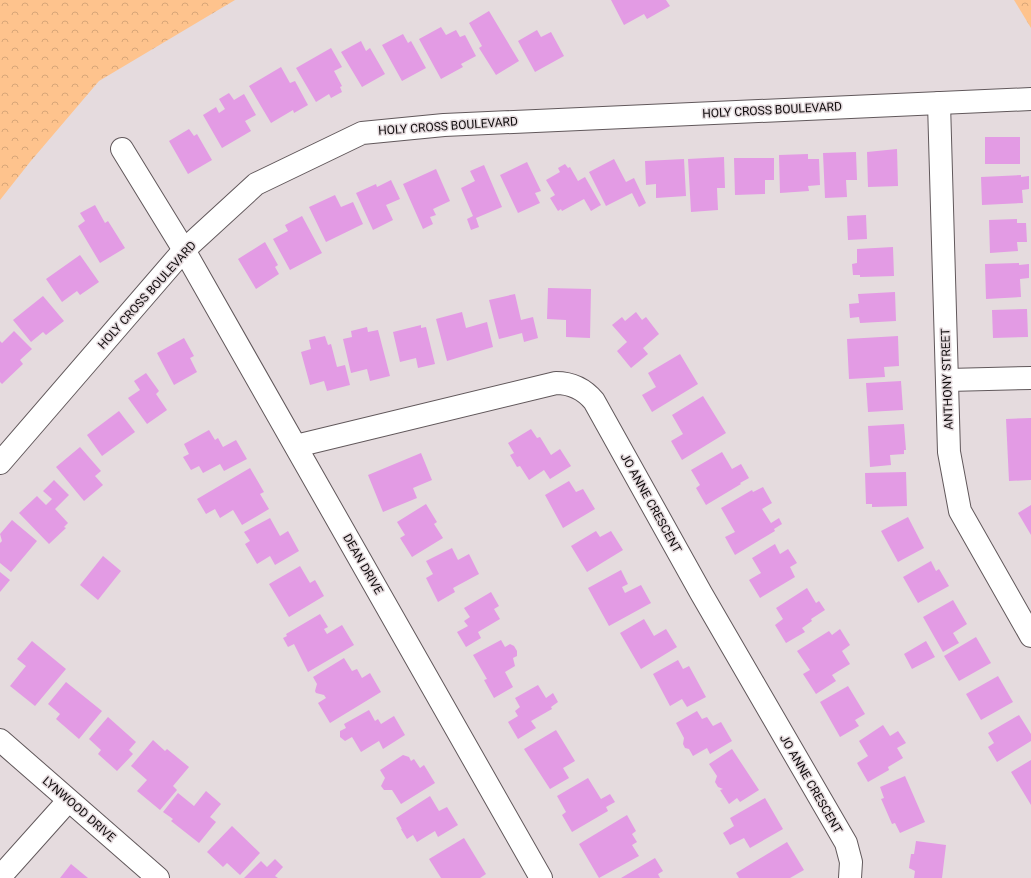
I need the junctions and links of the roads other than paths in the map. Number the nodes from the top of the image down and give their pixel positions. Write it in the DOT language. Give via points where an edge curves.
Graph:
graph roads {
  1 [pos="1031,98"];
  2 [pos="939,103"];
  3 [pos="122,149"];
  4 [pos="184,250"];
  5 [pos="1031,378"];
  6 [pos="948,380"];
  7 [pos="296,446"];
  8 [pos="0,463"];
  9 [pos="1031,636"];
  10 [pos="0,740"];
  11 [pos="68,801"];
  12 [pos="0,877"];
  13 [pos="158,878"];
  14 [pos="541,878"];
  15 [pos="850,878"];
  1 -- 2 [label="street, HOLY CROSS BOULEVARD"];
  2 -- 4 [label="street, HOLY CROSS BOULEVARD" via="444,125 362,133 256,184"];
  2 -- 6 [label="street, ANTHONY STREET"];
  3 -- 4 [label="street, DEAN DRIVE"];
  4 -- 7 [label="street, DEAN DRIVE"];
  4 -- 8 [label="street, HOLY CROSS BOULEVARD"];
  5 -- 6 [label="street"];
  6 -- 9 [label="street, ANTHONY STREET" via="949,452 960,511"];
  7 -- 14 [label="street, DEAN DRIVE"];
  7 -- 15 [label="street, JO ANNE CRESCENT" via="556,383 572,385 588,394 846,843 851,862"];
  10 -- 11 [label="street, LYNWOOD DRIVE"];
  11 -- 12 [label="street"];
  11 -- 13 [label="street, LYNWOOD DRIVE"];
}
